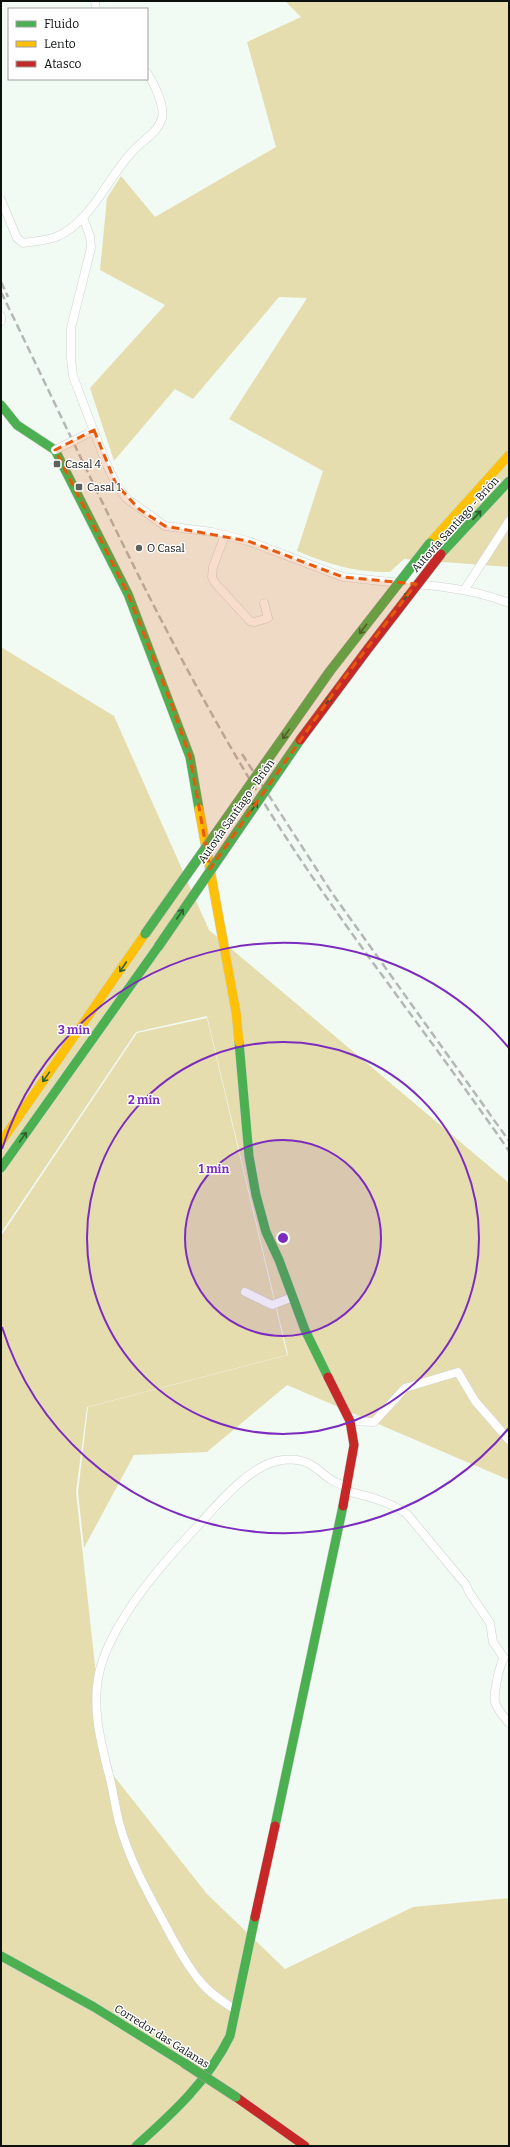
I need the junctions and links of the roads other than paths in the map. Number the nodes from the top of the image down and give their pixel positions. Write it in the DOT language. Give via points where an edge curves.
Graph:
graph roads {
  1 [pos="148,74"];
  2 [pos="1,200"];
  3 [pos="83,218"];
  4 [pos="1,316"];
  5 [pos="1,321"];
  6 [pos="1,405"];
  7 [pos="91,431"];
  8 [pos="55,450"];
  9 [pos="509,455"];
  10 [pos="509,481"];
  11 [pos="509,521"];
  12 [pos="225,535"];
  13 [pos="465,589"];
  14 [pos="264,603"];
  15 [pos="509,603"];
  16 [pos="1,1142"];
  17 [pos="1,1168"];
  18 [pos="245,1292"];
  19 [pos="293,1297"];
  20 [pos="350,1421"];
  21 [pos="509,1440"];
  22 [pos="346,1488"];
  23 [pos="509,1724"];
  24 [pos="1,1956"];
  25 [pos="236,2010"];
  26 [pos="136,2146"];
  27 [pos="304,2146"];
  1 -- 3 [label="street" via="161,106 160,122 132,151"];
  2 -- 3 [label="street" via="17,238 23,243 58,236"];
  3 -- 7 [label="street" via="90,236 91,248 71,328 71,359 73,376"];
  4 -- 5 [label="street"];
  6 -- 8 [label="main road" via="17,426"];
  7 -- 8 [label="street, bridge"];
  7 -- 12 [label="street" via="116,484 126,498 139,509 165,526"];
  8 -- 19 [label="main road" via="101,536 128,594 190,757 236,1012 246,1126 256,1195 266,1232"];
  9 -- 16 [label="main road, Autovía Santiago - Brión, one-way, bridge" via="430,543 330,671"];
  17 -- 10 [label="main road, Autovía Santiago - Brión, one-way, bridge" via="342,681 441,554"];
  11 -- 13 [label="street"];
  12 -- 13 [label="street" via="248,540 343,577"];
  12 -- 14 [label="street" via="212,572 215,583 250,621 268,618"];
  13 -- 15 [label="street" via="488,594"];
  18 -- 19 [label="street" via="272,1305"];
  19 -- 20 [label="main road" via="305,1330"];
  20 -- 21 [label="street" via="374,1422 405,1388 458,1372 475,1401"];
  20 -- 22 [label="main road" via="354,1445"];
  22 -- 23 [label="street" via="379,1499 407,1514 466,1585 490,1623 493,1642 504,1658 498,1668 493,1698 498,1710"];
  22 -- 25 [label="main road"];
  22 -- 25 [label="street" via="308,1461 276,1461 260,1468 213,1509 172,1554 142,1592 115,1635 100,1668 95,1696 99,1734 119,1823 132,1860 173,1939 199,1981 220,2001"];
  24 -- 27 [label="main road, Corredor das Galanas, bridge" via="88,2004 184,2063"];
  25 -- 26 [label="main road" via="230,2036 208,2075"];
}
